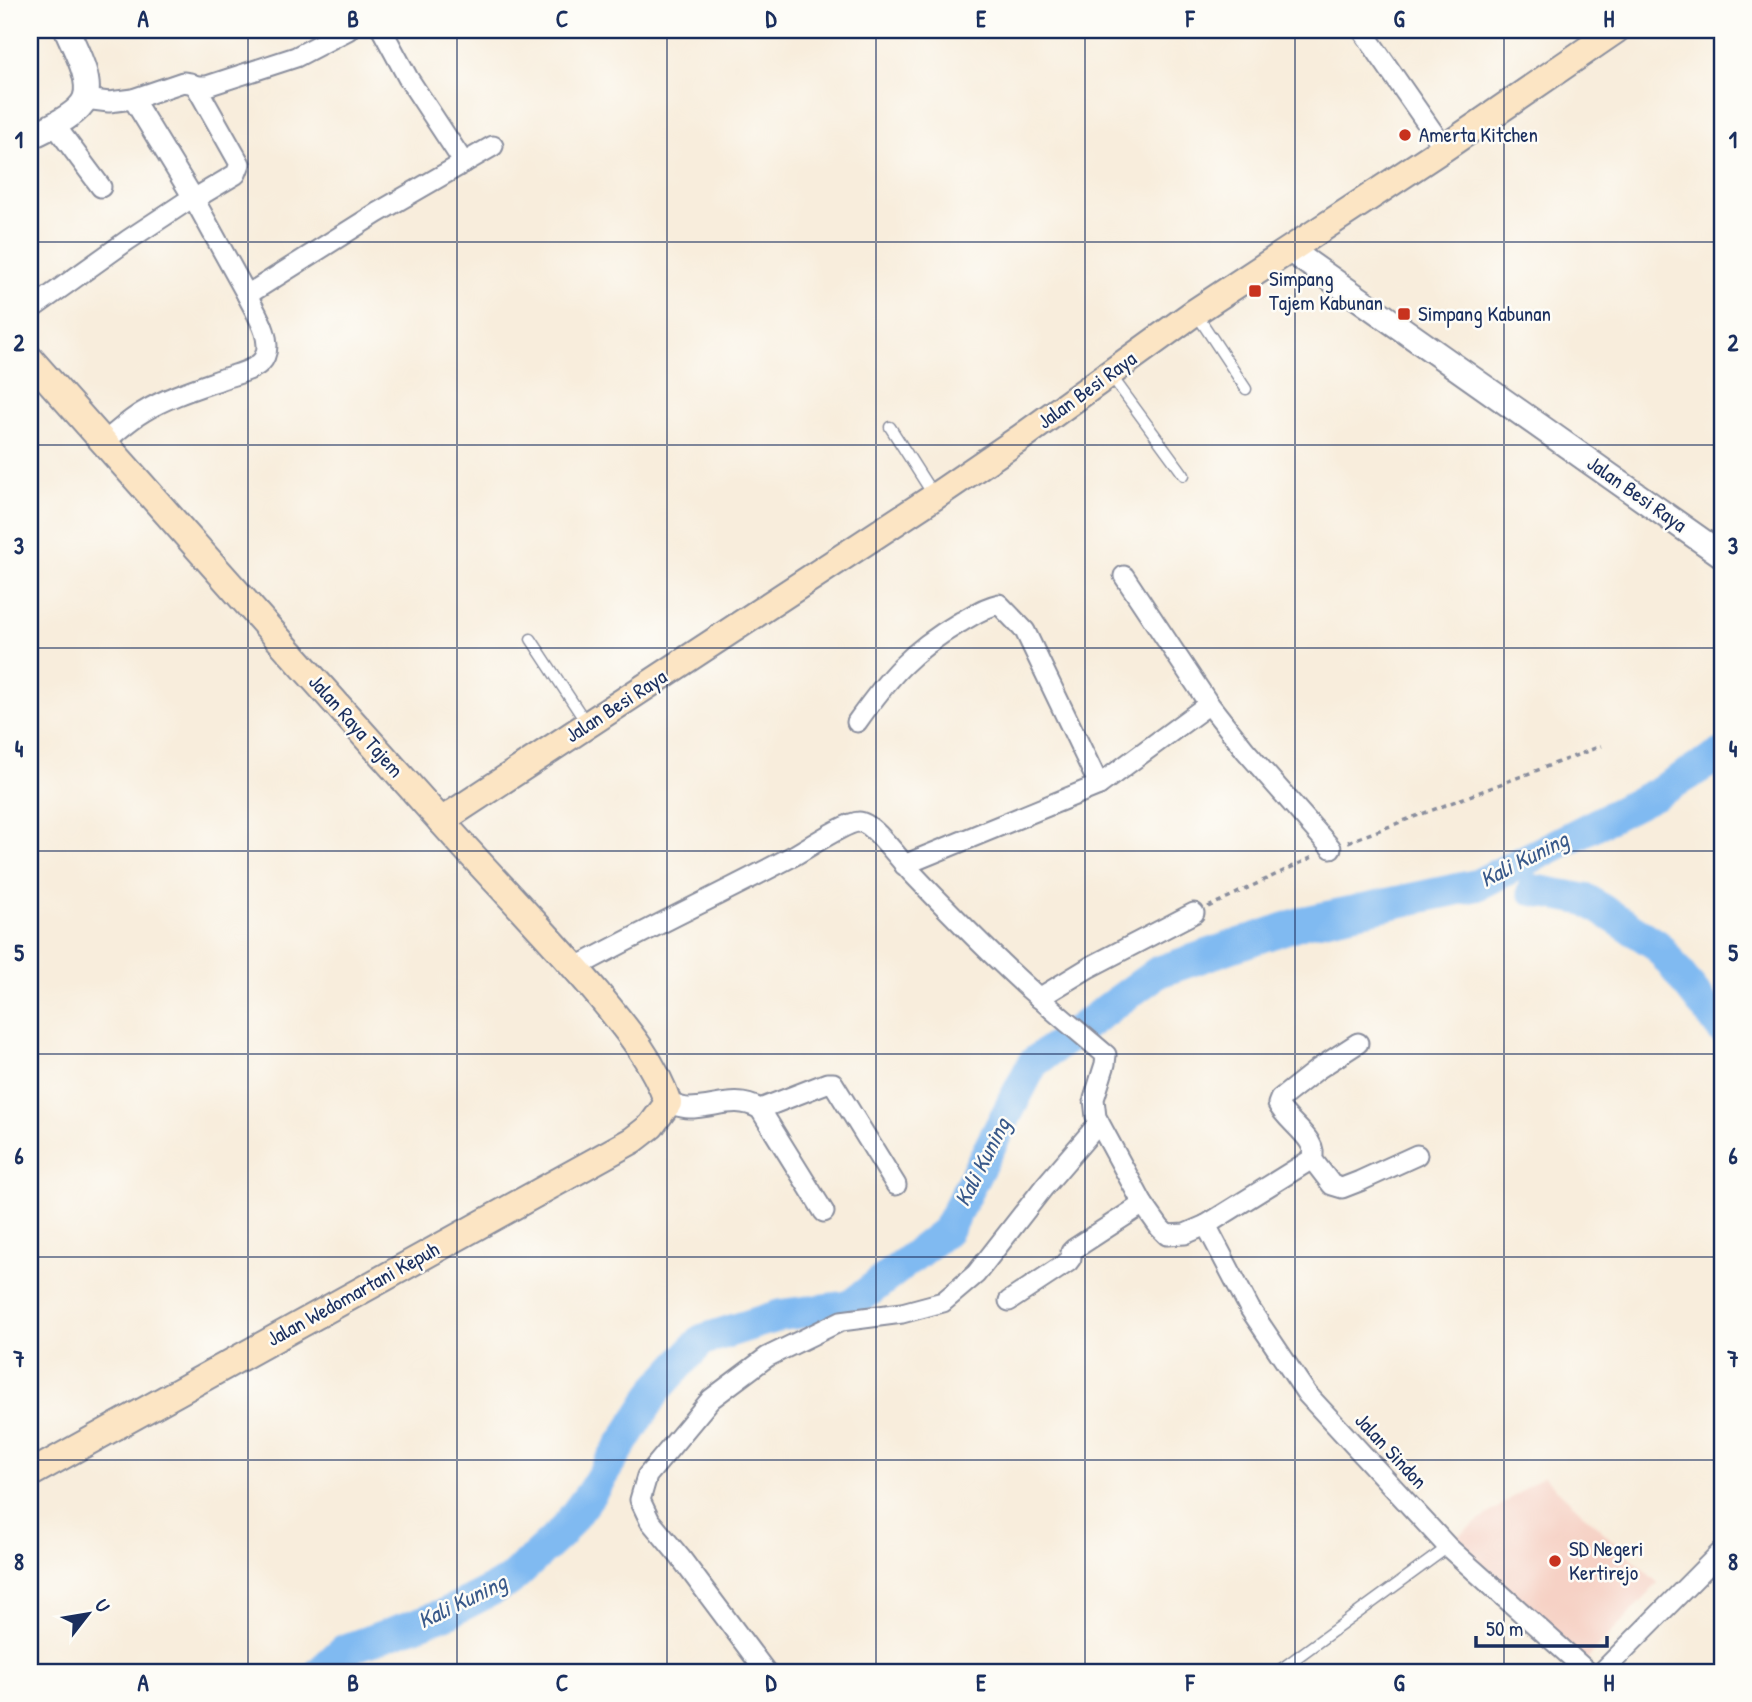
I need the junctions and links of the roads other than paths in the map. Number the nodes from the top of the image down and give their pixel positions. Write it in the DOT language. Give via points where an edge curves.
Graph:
graph roads {
  1 [pos="66,30"];
  2 [pos="348,30"];
  3 [pos="383,30"];
  4 [pos="1362,30"];
  5 [pos="1616,30"];
  6 [pos="196,86"];
  7 [pos="85,99"];
  8 [pos="134,99"];
  9 [pos="54,124"];
  10 [pos="30,137"];
  11 [pos="493,146"];
  12 [pos="1444,148"];
  13 [pos="464,163"];
  14 [pos="102,187"];
  15 [pos="194,198"];
  16 [pos="1290,250"];
  17 [pos="247,295"];
  18 [pos="30,310"];
  19 [pos="1195,312"];
  20 [pos="30,359"];
  21 [pos="1109,374"];
  22 [pos="1246,388"];
  23 [pos="890,427"];
  24 [pos="104,442"];
  25 [pos="1184,475"];
  26 [pos="934,497"];
  27 [pos="1722,555"];
  28 [pos="1124,576"];
  29 [pos="531,639"];
  30 [pos="1209,704"];
  31 [pos="857,722"];
  32 [pos="588,725"];
  33 [pos="1100,785"];
  34 [pos="441,821"];
  35 [pos="1331,848"];
  36 [pos="904,865"];
  37 [pos="1194,914"];
  38 [pos="575,968"];
  39 [pos="1046,1003"];
  40 [pos="1357,1043"];
  41 [pos="668,1103"];
  42 [pos="761,1109"];
  43 [pos="1099,1123"];
  44 [pos="1417,1155"];
  45 [pos="1312,1159"];
  46 [pos="896,1185"];
  47 [pos="1143,1204"];
  48 [pos="824,1212"];
  49 [pos="1206,1225"];
  50 [pos="1009,1301"];
  51 [pos="30,1474"];
  52 [pos="1448,1547"];
  53 [pos="1722,1551"];
  54 [pos="766,1672"];
  55 [pos="1277,1672"];
  56 [pos="1588,1672"];
  57 [pos="1602,1672"];
  1 -- 7 [label="street" via="81,61 87,83"];
  2 -- 6 [label="street" via="296,57"];
  3 -- 13 [label="street" via="408,78"];
  4 -- 12 [label="street"];
  5 -- 12 [label="main road"];
  6 -- 8 [label="street" via="183,82"];
  6 -- 15 [label="street" via="240,164 236,174"];
  7 -- 8 [label="street"];
  7 -- 9 [label="street"];
  8 -- 15 [label="street"];
  9 -- 10 [label="street"];
  9 -- 14 [label="street"];
  11 -- 13 [label="street"];
  12 -- 16 [label="main road"];
  13 -- 17 [label="street"];
  15 -- 17 [label="street"];
  15 -- 18 [label="street"];
  16 -- 19 [label="main road, Jalan Besi Raya"];
  16 -- 27 [label="street, Jalan Besi Raya"];
  17 -- 24 [label="street" via="264,328 267,344 261,363 143,412"];
  19 -- 21 [label="main road, Jalan Besi Raya"];
  19 -- 22 [label="lane"];
  20 -- 24 [label="main road, Jalan Raya Tajem"];
  21 -- 25 [label="lane"];
  21 -- 26 [label="main road, Jalan Besi Raya"];
  23 -- 26 [label="lane"];
  24 -- 34 [label="main road, Jalan Raya Tajem"];
  26 -- 32 [label="main road, Jalan Besi Raya"];
  28 -- 30 [label="street"];
  29 -- 32 [label="lane"];
  30 -- 33 [label="street"];
  30 -- 35 [label="street"];
  31 -- 33 [label="street" via="907,660 946,631 999,604 1025,631"];
  32 -- 34 [label="main road, Jalan Besi Raya"];
  33 -- 36 [label="street"];
  34 -- 38 [label="main road, Jalan Raya Tajem"];
  36 -- 38 [label="street" via="867,825 856,822"];
  36 -- 39 [label="street"];
  37 -- 39 [label="street" via="1090,967"];
  38 -- 41 [label="main road, Jalan Raya Tajem" via="650,1062"];
  39 -- 43 [label="street" via="1106,1055 1094,1099"];
  40 -- 45 [label="street" via="1278,1104 1314,1146"];
  41 -- 42 [label="street" via="687,1108 748,1102"];
  41 -- 51 [label="main road, Jalan Wedomartani Kepuh" via="633,1140"];
  42 -- 46 [label="street" via="833,1083"];
  42 -- 48 [label="street"];
  43 -- 47 [label="street"];
  43 -- 54 [label="street" via="976,1274 943,1301 902,1313 841,1321 766,1357 711,1399 647,1476 640,1500 650,1521"];
  44 -- 45 [label="street" via="1342,1188 1332,1185"];
  45 -- 49 [label="street"];
  47 -- 49 [label="street" via="1167,1235 1185,1234"];
  47 -- 50 [label="street" via="1074,1249 1068,1262"];
  49 -- 52 [label="street, Jalan Sindon" via="1250,1309 1307,1394"];
  52 -- 55 [label="lane"];
  52 -- 56 [label="street, Jalan Sindon"];
  53 -- 57 [label="street"];
}
